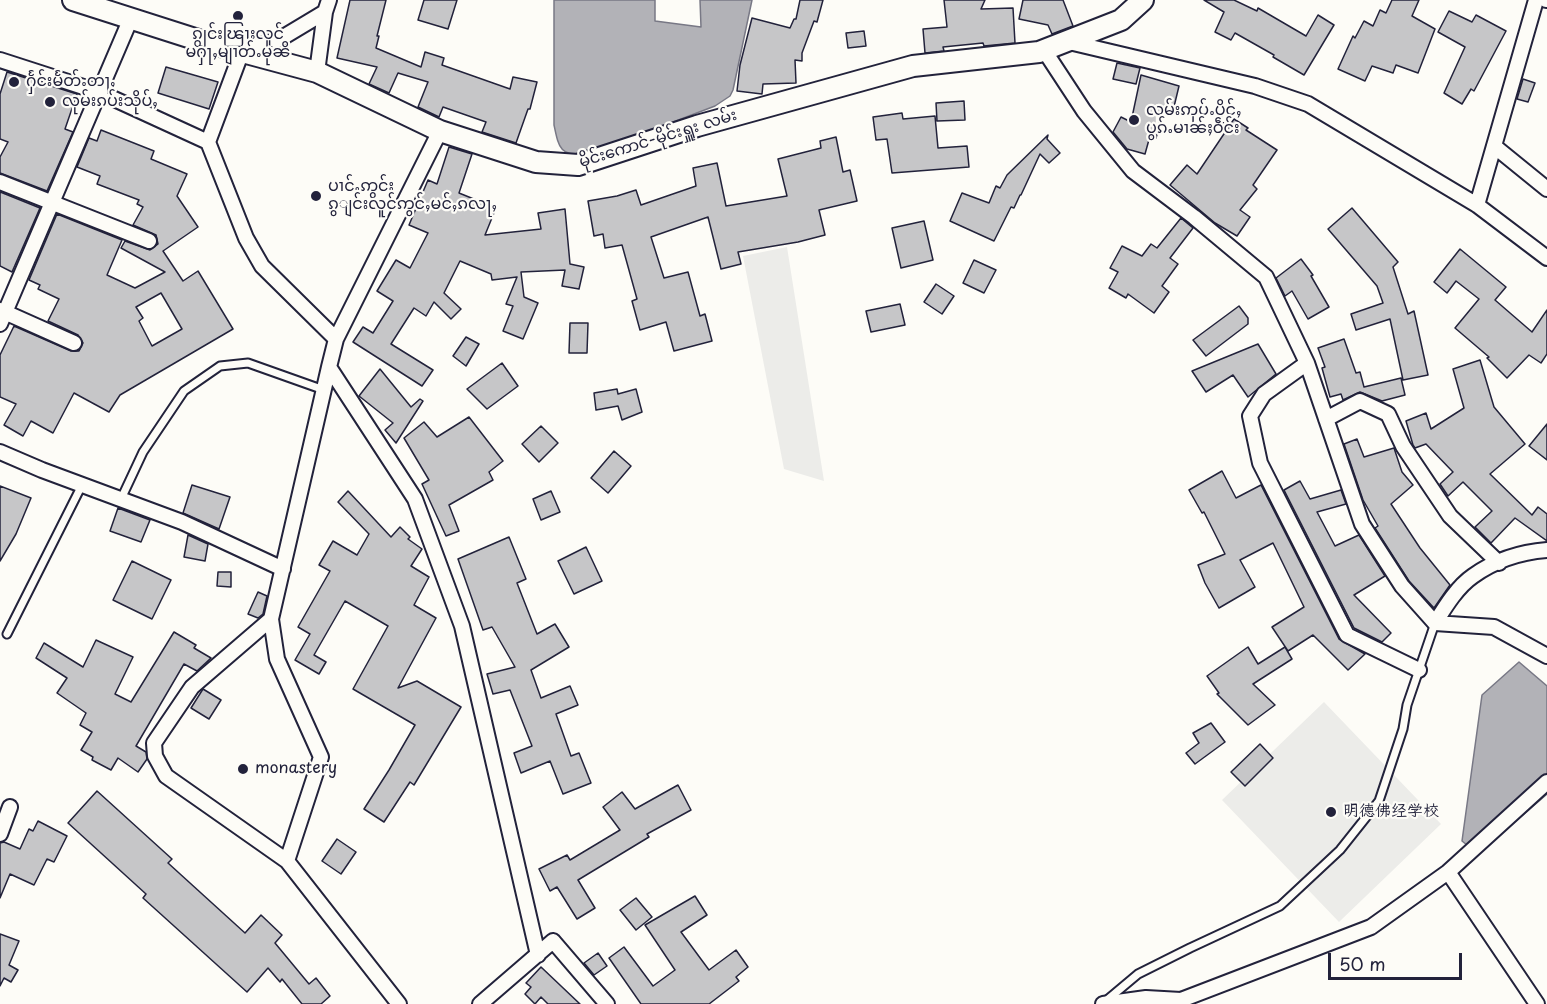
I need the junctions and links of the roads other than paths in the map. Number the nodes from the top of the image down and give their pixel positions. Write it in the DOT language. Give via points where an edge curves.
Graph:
graph roads {
  1 [pos="73,0"];
  2 [pos="1143,0"];
  3 [pos="1536,0"];
  4 [pos="327,6"];
  5 [pos="131,18"];
  6 [pos="1069,42"];
  7 [pos="1044,50"];
  8 [pos="242,51"];
  9 [pos="0,60"];
  10 [pos="317,72"];
  11 [pos="99,92"];
  12 [pos="440,131"];
  13 [pos="208,142"];
  14 [pos="1494,146"];
  15 [pos="0,182"];
  16 [pos="1547,189"];
  17 [pos="52,204"];
  18 [pos="1477,205"];
  19 [pos="148,241"];
  20 [pos="1547,258"];
  21 [pos="2,315"];
  22 [pos="336,339"];
  23 [pos="74,343"];
  24 [pos="1307,363"];
  25 [pos="329,367"];
  26 [pos="324,390"];
  27 [pos="1326,419"];
  28 [pos="0,452"];
  29 [pos="82,485"];
  30 [pos="121,499"];
  31 [pos="1547,550"];
  32 [pos="1499,563"];
  33 [pos="283,569"];
  34 [pos="271,619"];
  35 [pos="1434,623"];
  36 [pos="8,634"];
  37 [pos="1547,656"];
  38 [pos="1419,670"];
  39 [pos="1547,782"];
  40 [pos="10,807"];
  41 [pos="0,834"];
  42 [pos="287,861"];
  43 [pos="1448,872"];
  44 [pos="538,955"];
  45 [pos="399,1004"];
  46 [pos="480,1004"];
  47 [pos="607,1004"];
  48 [pos="1103,1004"];
  49 [pos="1537,1004"];
  1 -- 5 [label="main road, မိုင်းကောင်-မိုင်းရှူး လမ်း"];
  2 -- 6 [label="main road, မိုင်းကောင်-မိုင်းရှူး လမ်း" via="1121,20"];
  3 -- 14 [label="street"];
  4 -- 8 [label="street" via="279,39"];
  4 -- 10 [label="street"];
  5 -- 8 [label="main road, မိုင်းကောင်-မိုင်းရှူး လမ်း"];
  5 -- 11 [label="street"];
  6 -- 7 [label="main road, မိုင်းကောင်-မိုင်းရှူး လမ်း"];
  6 -- 18 [label="street" via="1255,86 1308,104"];
  7 -- 12 [label="main road, မိုင်းကောင်-မိုင်းရှူး လမ်း" via="913,66 697,126 578,165 536,162"];
  7 -- 24 [label="street" via="1083,111 1133,171 1266,277"];
  8 -- 10 [label="main road, မိုင်းကောင်-မိုင်းရှူး လမ်း"];
  8 -- 13 [label="street"];
  9 -- 11 [label="street"];
  10 -- 12 [label="main road, မိုင်းကောင်-မိုင်းရှူး လမ်း"];
  11 -- 13 [label="street"];
  11 -- 17 [label="street"];
  12 -- 22 [label="street"];
  13 -- 22 [label="street" via="246,238 262,266"];
  14 -- 16 [label="street"];
  14 -- 18 [label="street"];
  15 -- 17 [label="street"];
  17 -- 19 [label="street"];
  17 -- 21 [label="street"];
  18 -- 20 [label="street"];
  21 -- 23 [label="street"];
  22 -- 25 [label="street"];
  24 -- 27 [label="street"];
  24 -- 38 [label="street" via="1264,394 1250,416 1260,463 1347,635"];
  25 -- 26 [label="street"];
  25 -- 44 [label="street" via="415,499 462,626"];
  26 -- 30 [label="lane" via="248,363 220,366 184,391 143,452"];
  26 -- 33 [label="street"];
  27 -- 32 [label="street" via="1360,400 1388,414 1403,446 1450,516"];
  27 -- 35 [label="street" via="1362,524 1402,586"];
  28 -- 29 [label="street"];
  29 -- 30 [label="street"];
  29 -- 36 [label="lane"];
  30 -- 33 [label="street" via="182,522"];
  31 -- 32 [label="street" via="1528,551"];
  32 -- 35 [label="street" via="1472,577"];
  33 -- 34 [label="street"];
  34 -- 42 [label="street" via="277,659 321,757"];
  34 -- 42 [label="street" via="192,687 154,744 155,756 166,776"];
  35 -- 37 [label="street" via="1494,627"];
  35 -- 38 [label="lane"];
  38 -- 48 [label="lane" via="1379,801 1340,850 1280,906 1138,975"];
  39 -- 43 [label="street"];
  40 -- 41 [label="street"];
  42 -- 45 [label="street"];
  43 -- 48 [label="street" via="1371,927 1192,996"];
  43 -- 49 [label="street"];
  44 -- 46 [label="street"];
  44 -- 47 [label="street" via="553,941"];
}
